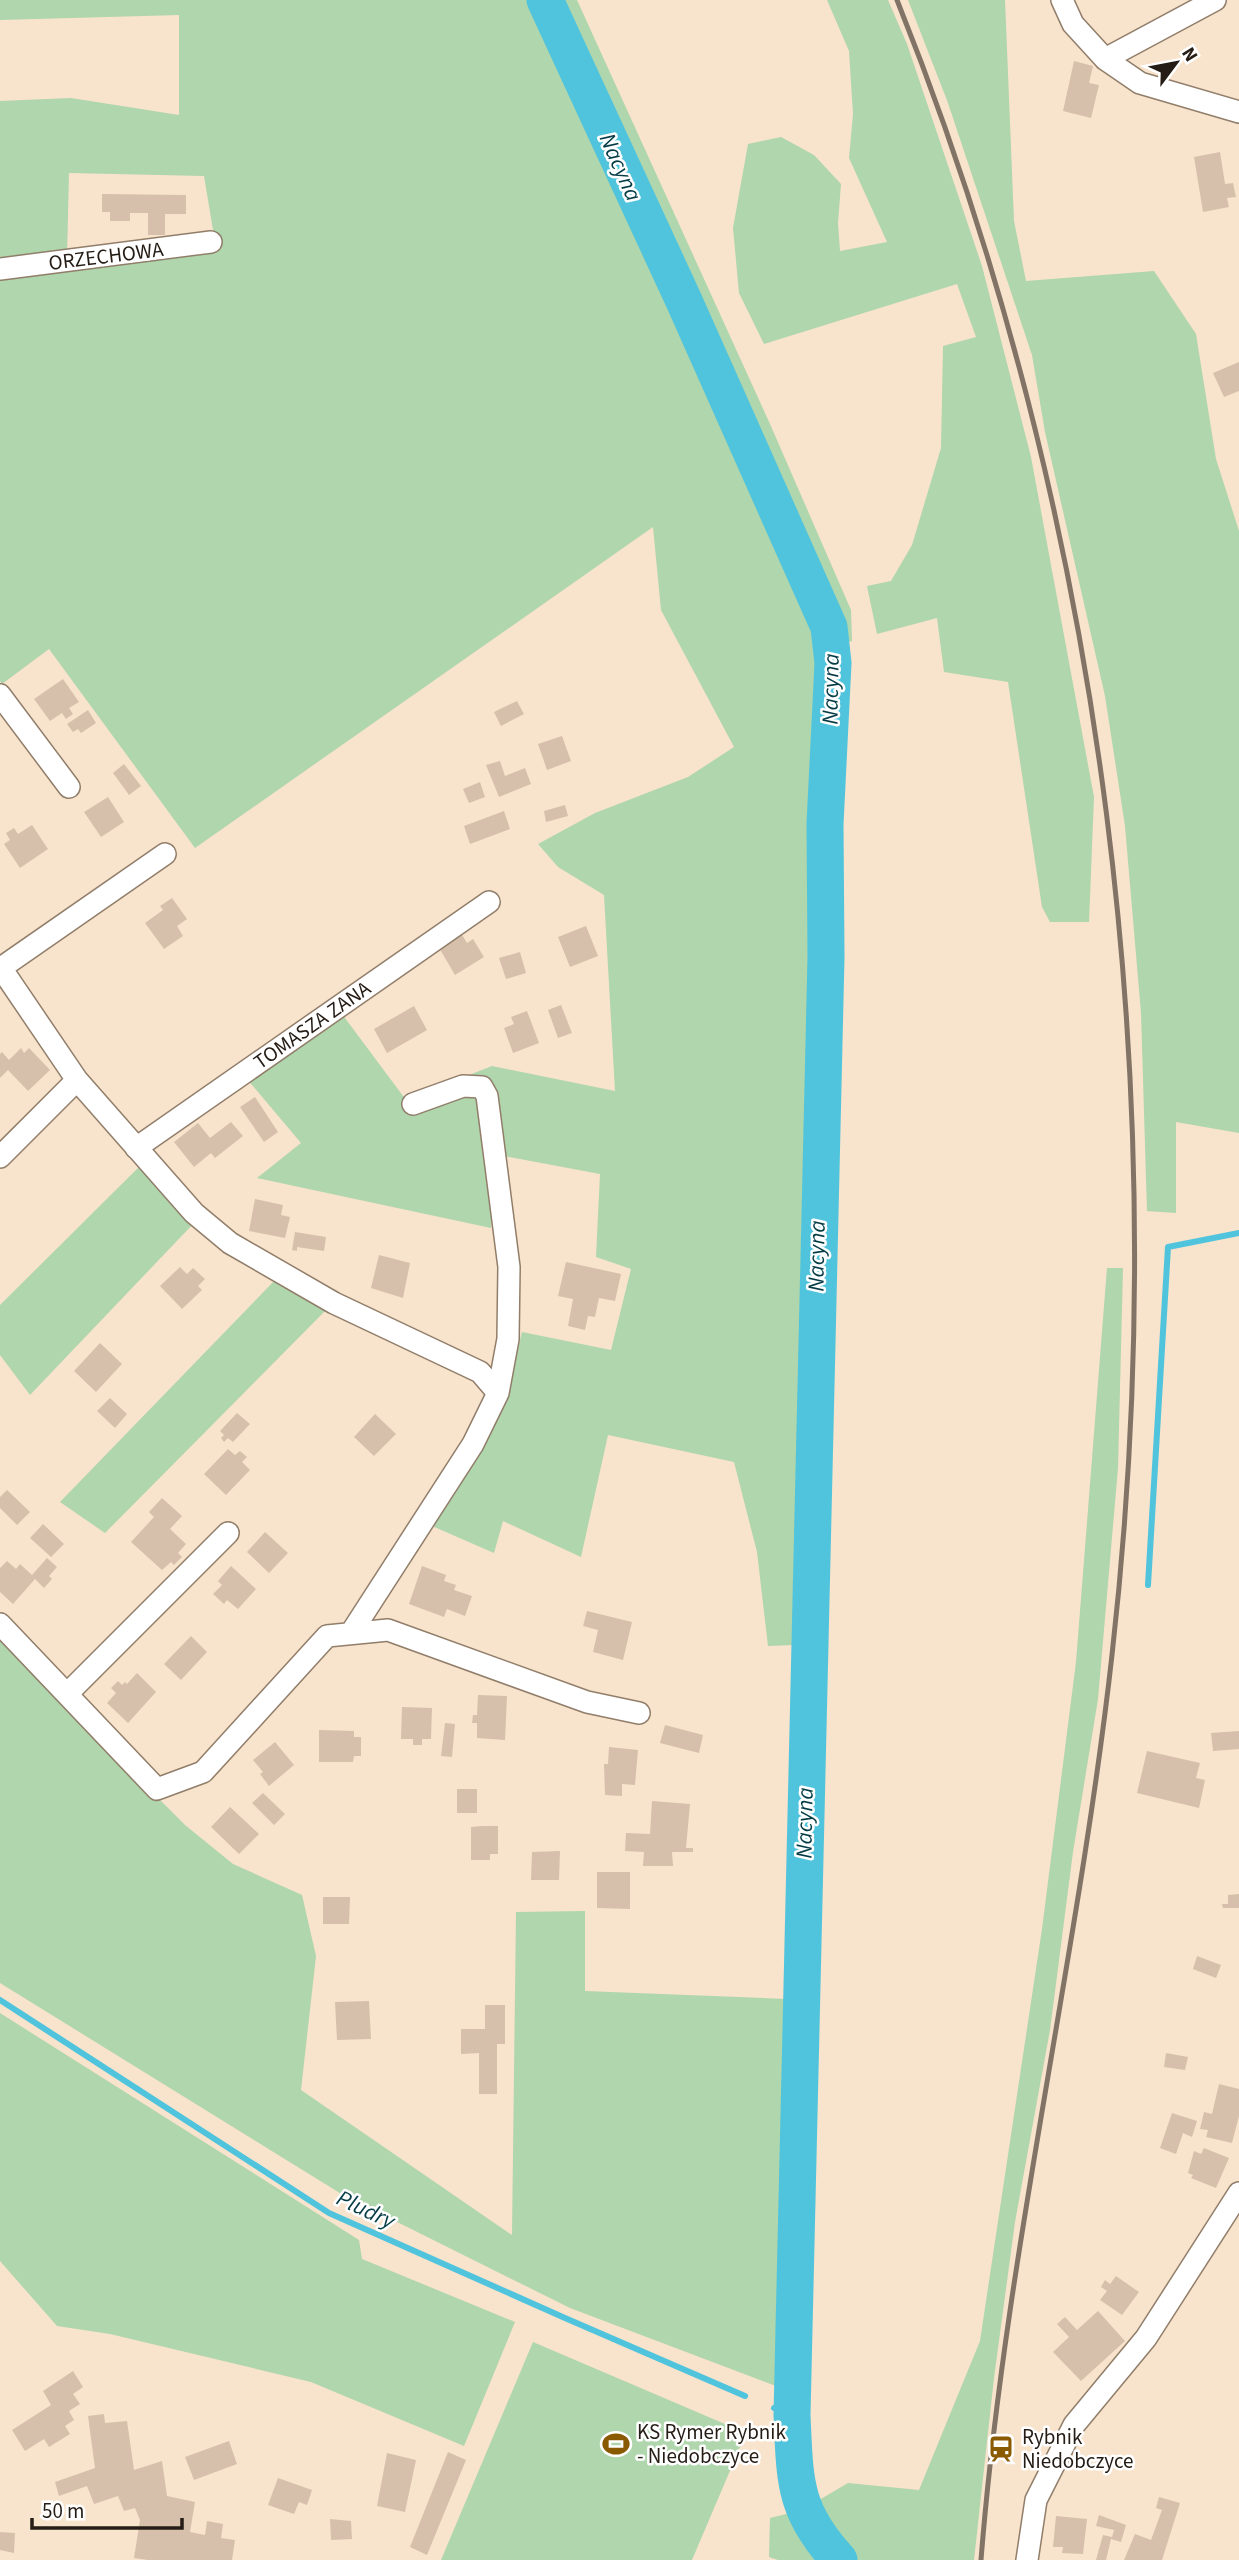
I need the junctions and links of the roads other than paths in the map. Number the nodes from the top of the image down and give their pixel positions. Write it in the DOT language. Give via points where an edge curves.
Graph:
graph roads {
  1 [pos="1062,0"];
  2 [pos="1215,0"];
  3 [pos="1105,59"];
  4 [pos="1239,112"];
  5 [pos="211,242"];
  6 [pos="0,269"];
  7 [pos="0,695"];
  8 [pos="69,787"];
  9 [pos="165,854"];
  10 [pos="489,902"];
  11 [pos="77,1080"];
  12 [pos="413,1104"];
  13 [pos="136,1148"];
  14 [pos="0,1157"];
  15 [pos="498,1393"];
  16 [pos="228,1533"];
  17 [pos="0,1624"];
  18 [pos="351,1633"];
  19 [pos="67,1694"];
  20 [pos="639,1713"];
  21 [pos="1238,2199"];
  22 [pos="1027,2560"];
  1 -- 3 [label="street" via="1073,24"];
  2 -- 3 [label="street"];
  3 -- 4 [label="street" via="1140,83"];
  5 -- 6 [label="street, ORZECHOWA"];
  7 -- 8 [label="street"];
  9 -- 11 [label="street" via="1,968"];
  10 -- 13 [label="street, TOMASZA ZANA"];
  11 -- 13 [label="street"];
  11 -- 14 [label="street"];
  12 -- 15 [label="street" via="463,1086 482,1087 487,1096 509,1266 508,1339"];
  13 -- 15 [label="street" via="194,1213 230,1242 334,1303 480,1372"];
  15 -- 18 [label="street" via="473,1444"];
  16 -- 19 [label="street"];
  17 -- 19 [label="street"];
  18 -- 19 [label="street" via="327,1636 203,1772 158,1788"];
  18 -- 20 [label="street" via="388,1630 587,1703"];
  21 -- 22 [label="street" via="1146,2338 1074,2425 1036,2500"];
}
